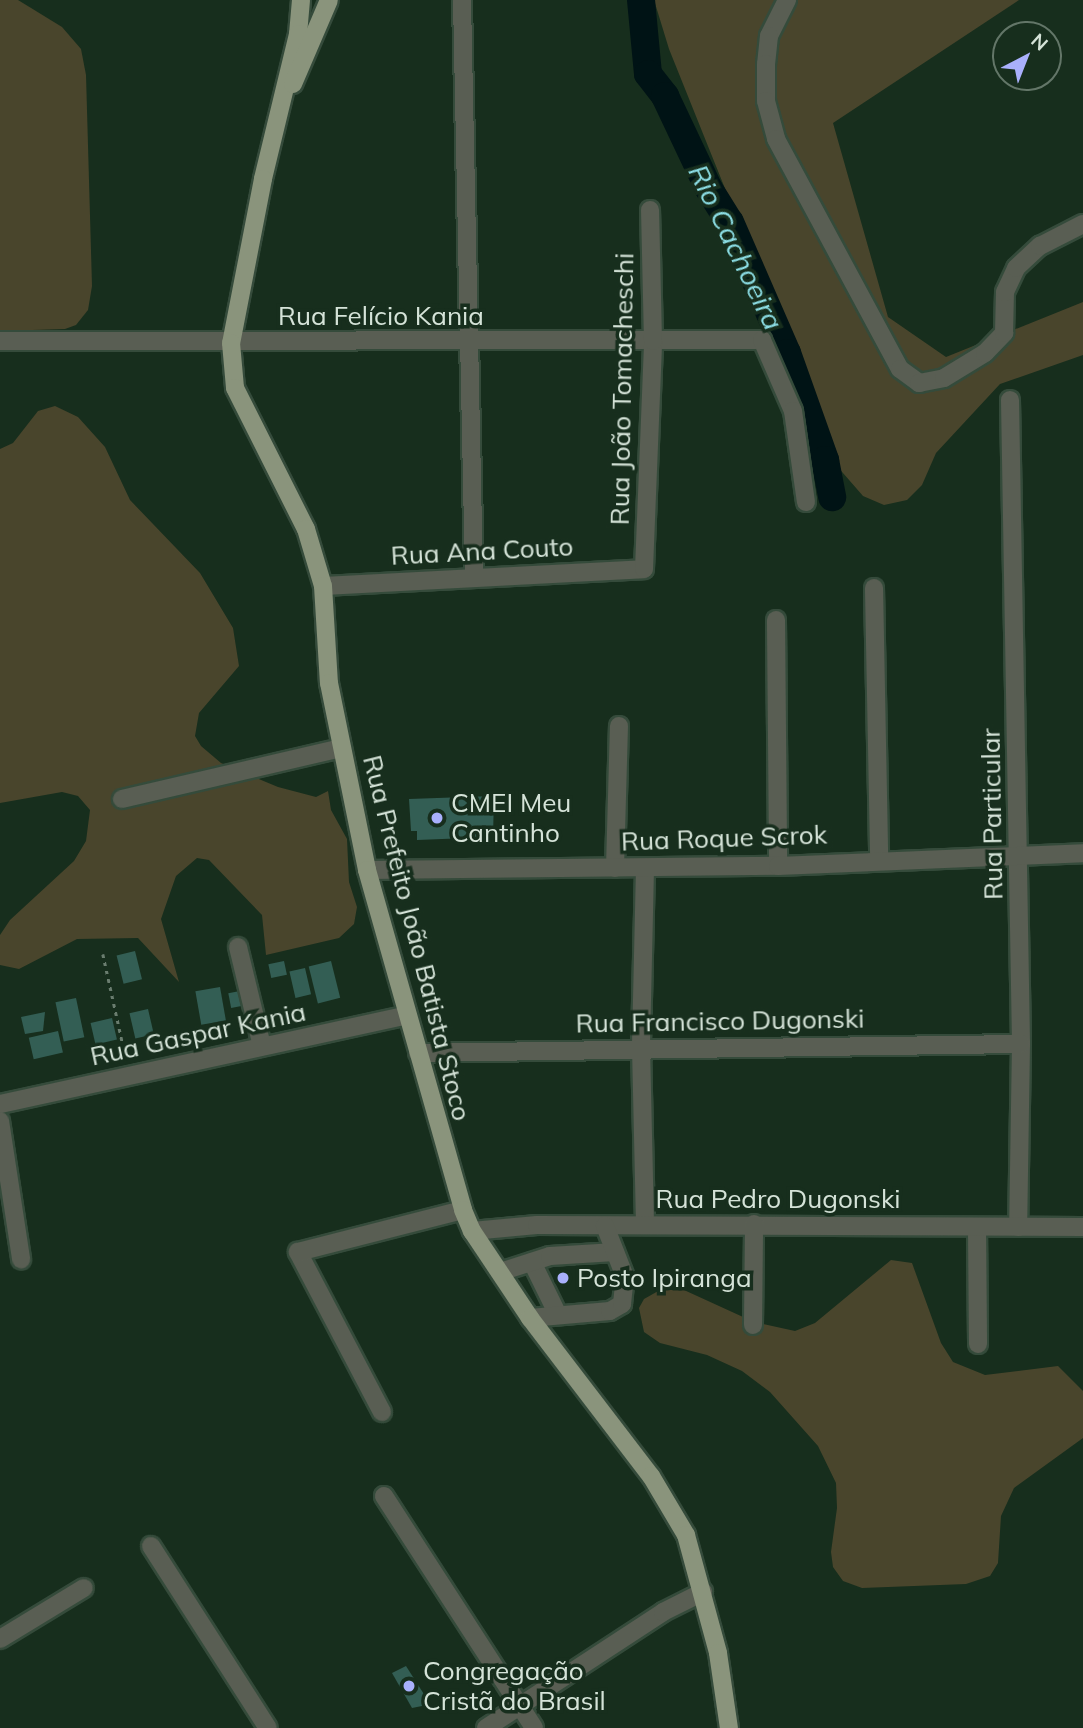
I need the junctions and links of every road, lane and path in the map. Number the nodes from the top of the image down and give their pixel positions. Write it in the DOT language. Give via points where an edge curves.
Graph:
graph roads {
  1 [pos="301,0"];
  2 [pos="329,0"];
  3 [pos="462,0"];
  4 [pos="787,0"];
  5 [pos="280,108"];
  6 [pos="650,210"];
  7 [pos="1083,224"];
  8 [pos="0,341"];
  9 [pos="653,341"];
  10 [pos="472,342"];
  11 [pos="231,343"];
  12 [pos="1010,400"];
  13 [pos="806,502"];
  14 [pos="643,569"];
  15 [pos="474,578"];
  16 [pos="323,586"];
  17 [pos="874,588"];
  18 [pos="776,620"];
  19 [pos="619,726"];
  20 [pos="341,748"];
  21 [pos="122,799"];
  22 [pos="1083,853"];
  23 [pos="1019,854"];
  24 [pos="879,858"];
  25 [pos="778,866"];
  26 [pos="615,868"];
  27 [pos="645,868"];
  28 [pos="368,870"];
  29 [pos="238,947"];
  30 [pos="103,954"];
  31 [pos="407,1015"];
  32 [pos="1021,1044"];
  33 [pos="262,1046"];
  34 [pos="641,1047"];
  35 [pos="418,1053"];
  36 [pos="130,1076"];
  37 [pos="0,1104"];
  38 [pos="0,1121"];
  39 [pos="463,1210"];
  40 [pos="754,1224"];
  41 [pos="537,1225"];
  42 [pos="646,1225"];
  43 [pos="605,1226"];
  44 [pos="977,1227"];
  45 [pos="1018,1227"];
  46 [pos="1083,1227"];
  47 [pos="472,1231"];
  48 [pos="615,1252"];
  49 [pos="550,1256"];
  50 [pos="21,1259"];
  51 [pos="531,1262"];
  52 [pos="500,1272"];
  53 [pos="558,1315"];
  54 [pos="530,1318"];
  55 [pos="753,1325"];
  56 [pos="978,1344"];
  57 [pos="382,1412"];
  58 [pos="384,1496"];
  59 [pos="151,1546"];
  60 [pos="84,1588"];
  61 [pos="703,1592"];
  62 [pos="0,1639"];
  63 [pos="519,1706"];
  64 [pos="268,1728"];
  65 [pos="486,1728"];
  66 [pos="534,1728"];
  67 [pos="729,1728"];
  1 -- 5 [label="main road, Rua Prefeito João Batista Stoco" via="298,34"];
  2 -- 5 [label="main road, Rua Prefeito João Batista Stoco"];
  3 -- 10 [label="street"];
  4 -- 7 [label="street" via="769,36 765,64 766,101 776,139 900,369 919,383 944,378 985,353 1004,333 1005,292 1016,268 1040,246"];
  5 -- 11 [label="main road, Rua Prefeito João Batista Stoco"];
  6 -- 9 [label="street, Rua João Tomacheschi"];
  8 -- 11 [label="street, Rua Felício Kania"];
  9 -- 10 [label="street, Rua Felício Kania"];
  9 -- 13 [label="street, Rua Felício Kania" via="762,341 793,411"];
  9 -- 14 [label="street, Rua João Tomacheschi"];
  10 -- 11 [label="street, Rua Felício Kania"];
  10 -- 15 [label="street"];
  11 -- 16 [label="main road, Rua Prefeito João Batista Stoco" via="235,388 306,529"];
  12 -- 23 [label="street, Rua Particular"];
  14 -- 15 [label="street, Rua Ana Couto"];
  15 -- 16 [label="street, Rua Ana Couto"];
  16 -- 20 [label="main road, Rua Prefeito João Batista Stoco" via="328,683"];
  17 -- 24 [label="street"];
  18 -- 25 [label="street"];
  19 -- 26 [label="street"];
  20 -- 21 [label="street"];
  20 -- 28 [label="main road, Rua Prefeito João Batista Stoco"];
  22 -- 23 [label="street, Rua Roque Scrok"];
  23 -- 24 [label="street, Rua Roque Scrok"];
  23 -- 32 [label="street, Rua Particular"];
  24 -- 25 [label="street, Rua Roque Scrok"];
  25 -- 27 [label="street, Rua Roque Scrok"];
  26 -- 27 [label="street, Rua Roque Scrok"];
  26 -- 28 [label="street, Rua Roque Scrok"];
  27 -- 34 [label="street"];
  28 -- 31 [label="main road, Rua Prefeito João Batista Stoco"];
  29 -- 33 [label="street"];
  30 -- 36 [label="path"];
  31 -- 33 [label="street, Rua Gaspar Kania"];
  31 -- 35 [label="main road, Rua Prefeito João Batista Stoco"];
  32 -- 34 [label="street, Rua Francisco Dugonski"];
  32 -- 45 [label="street, Rua Particular"];
  33 -- 36 [label="street, Rua Gaspar Kania"];
  34 -- 35 [label="street, Rua Francisco Dugonski"];
  34 -- 42 [label="street"];
  35 -- 39 [label="main road, Rua Prefeito João Batista Stoco"];
  36 -- 37 [label="street, Rua Gaspar Kania"];
  38 -- 50 [label="street"];
  39 -- 47 [label="main road, Rua Prefeito João Batista Stoco"];
  39 -- 57 [label="street" via="298,1252"];
  40 -- 42 [label="street, Rua Pedro Dugonski"];
  40 -- 44 [label="street, Rua Pedro Dugonski"];
  40 -- 55 [label="street"];
  41 -- 43 [label="street, Rua Pedro Dugonski"];
  41 -- 47 [label="street, Rua Pedro Dugonski"];
  41 -- 49 [label="street"];
  42 -- 43 [label="street, Rua Pedro Dugonski"];
  43 -- 48 [label="street"];
  44 -- 45 [label="street, Rua Pedro Dugonski"];
  44 -- 56 [label="street"];
  45 -- 46 [label="street, Rua Pedro Dugonski"];
  47 -- 52 [label="main road, Rua Prefeito João Batista Stoco"];
  48 -- 49 [label="street"];
  48 -- 53 [label="street" via="625,1277 622,1304 610,1311"];
  49 -- 51 [label="street"];
  51 -- 52 [label="street"];
  51 -- 53 [label="street"];
  52 -- 54 [label="main road, Rua Prefeito João Batista Stoco"];
  53 -- 54 [label="street"];
  54 -- 61 [label="main road, Rua Prefeito João Batista Stoco" via="650,1476 686,1535"];
  58 -- 63 [label="street"];
  59 -- 64 [label="street"];
  60 -- 62 [label="street"];
  61 -- 63 [label="street" via="663,1612"];
  61 -- 67 [label="main road, Rua Prefeito João Batista Stoco"];
  63 -- 65 [label="street"];
  63 -- 66 [label="street"];
}
